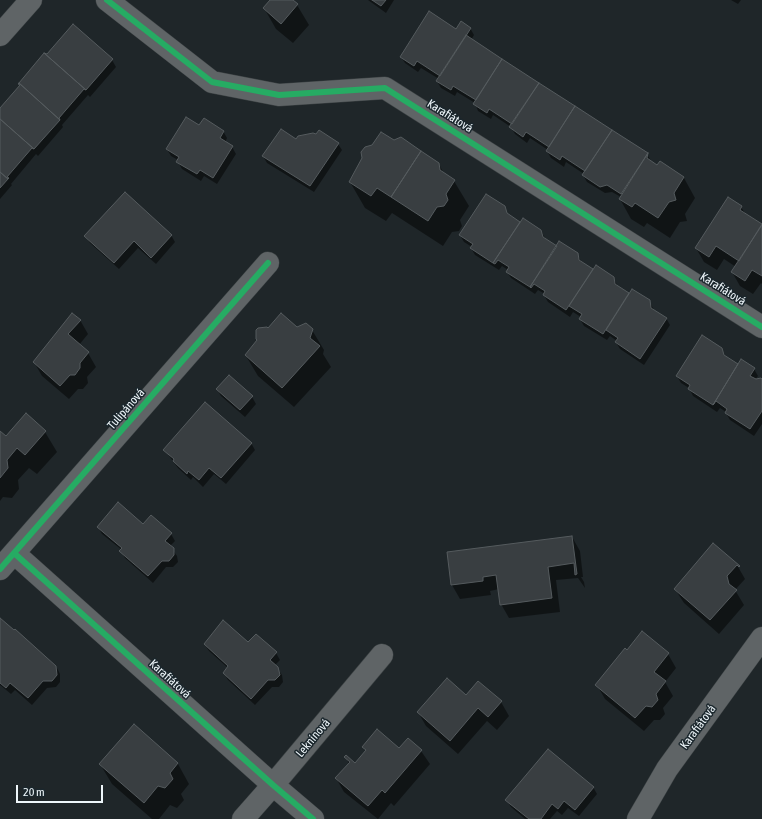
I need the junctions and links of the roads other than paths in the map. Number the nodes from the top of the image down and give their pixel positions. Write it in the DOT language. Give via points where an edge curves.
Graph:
graph roads {
  1 [pos="31,0"];
  2 [pos="107,0"];
  3 [pos="0,35"];
  4 [pos="268,263"];
  5 [pos="762,327"];
  6 [pos="7,561"];
  7 [pos="762,638"];
  8 [pos="382,655"];
  9 [pos="273,786"];
  10 [pos="243,819"];
  11 [pos="313,819"];
  12 [pos="638,819"];
  1 -- 3 [label="street"];
  2 -- 5 [label="street, Karafiátová" via="212,82 279,95 385,88"];
  4 -- 6 [label="street, Tulipánová"];
  6 -- 9 [label="street, Karafiátová"];
  7 -- 12 [label="street, Karafiátová" via="667,769"];
  8 -- 9 [label="street, Leknínová"];
  9 -- 10 [label="street, Leknínová"];
  9 -- 11 [label="street, Karafiátová"];
}
